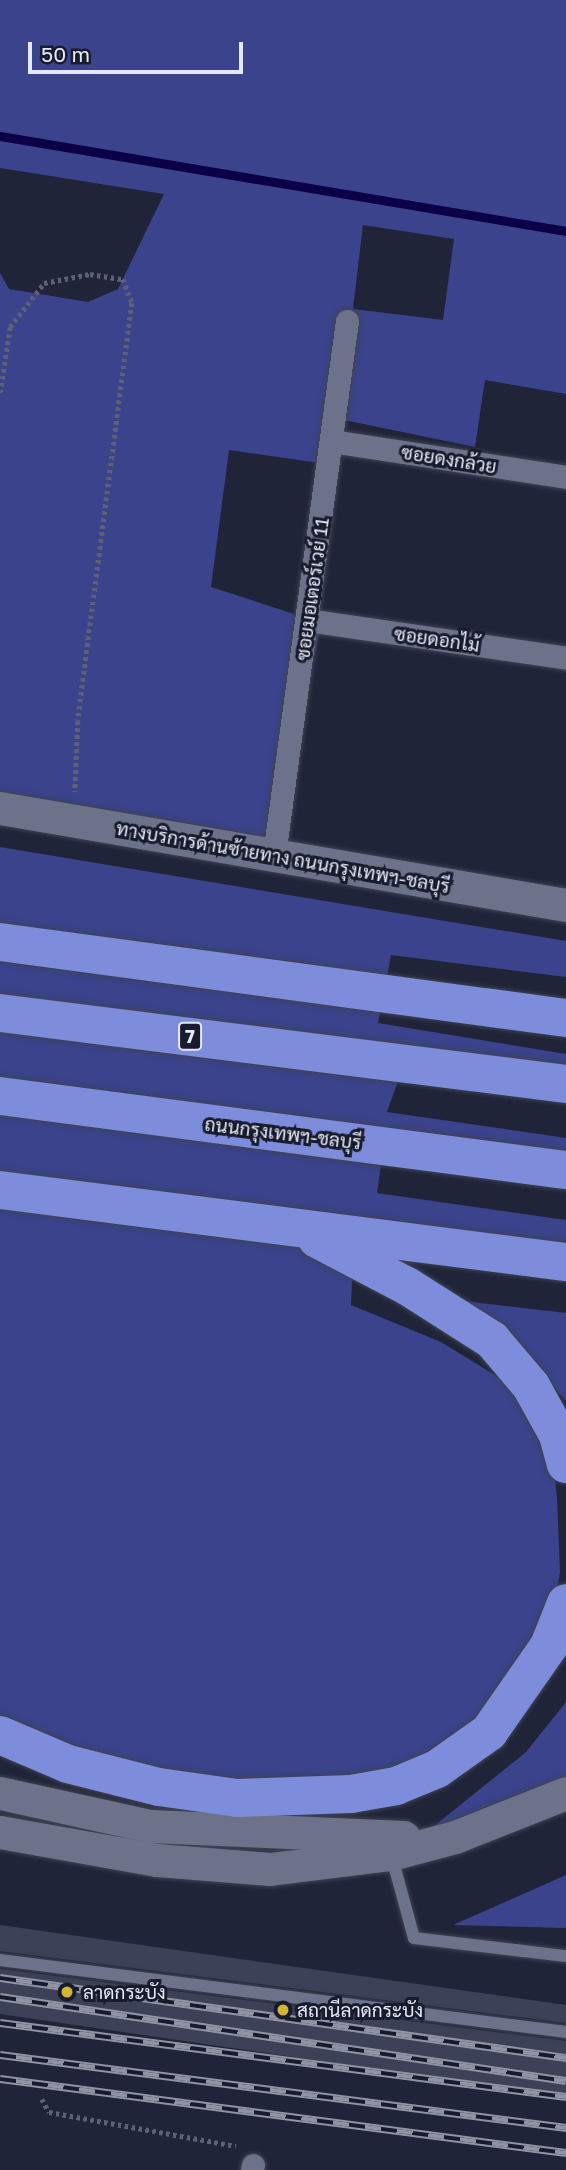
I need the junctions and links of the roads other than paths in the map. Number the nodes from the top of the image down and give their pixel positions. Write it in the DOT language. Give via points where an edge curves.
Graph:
graph roads {
  1 [pos="347,321"];
  2 [pos="332,441"];
  3 [pos="566,477"];
  4 [pos="307,620"];
  5 [pos="566,658"];
  6 [pos="0,808"];
  7 [pos="274,855"];
  8 [pos="566,905"];
  9 [pos="0,942"];
  10 [pos="0,1013"];
  11 [pos="566,1018"];
  12 [pos="566,1084"];
  13 [pos="0,1096"];
  14 [pos="566,1170"];
  15 [pos="0,1190"];
  16 [pos="294,1229"];
  17 [pos="566,1262"];
  18 [pos="566,1464"];
  19 [pos="566,1603"];
  20 [pos="0,1735"];
  21 [pos="0,1793"];
  22 [pos="566,1793"];
  23 [pos="0,1832"];
  24 [pos="455,1837"];
  25 [pos="391,1854"];
  26 [pos="566,1956"];
  27 [pos="0,1959"];
  28 [pos="566,2032"];
  1 -- 2 [label="street, ซอยมอเตอร์เวย์ 11"];
  2 -- 3 [label="street, ซอยดงกล้วย"];
  2 -- 4 [label="street, ซอยมอเตอร์เวย์ 11"];
  4 -- 5 [label="street, ซอยดอกไม้"];
  4 -- 7 [label="street, ซอยมอเตอร์เวย์ 11"];
  6 -- 7 [label="main road, ทางบริการด้านซ้ายทาง ถนนกรุงเทพฯ-ชลบุรี"];
  7 -- 8 [label="main road, ทางบริการด้านซ้ายทาง ถนนกรุงเทพฯ-ชลบุรี"];
  9 -- 11 [label="highway"];
  10 -- 12 [label="highway, 7"];
  13 -- 14 [label="highway, ถนนกรุงเทพฯ-ชลบุรี"];
  15 -- 16 [label="highway"];
  16 -- 17 [label="highway"];
  16 -- 18 [label="highway" via="407,1286 492,1340 531,1387 558,1435"];
  19 -- 20 [label="highway" via="549,1646 489,1732 437,1769 396,1786 351,1794 237,1798 159,1787 68,1764"];
  21 -- 24 [label="main road" via="150,1826"];
  22 -- 24 [label="main road"];
  23 -- 25 [label="main road" via="215,1867 295,1867"];
  24 -- 25 [label="main road"];
  25 -- 26 [label="lane" via="414,1938"];
  27 -- 28 [label="lane"];
}
